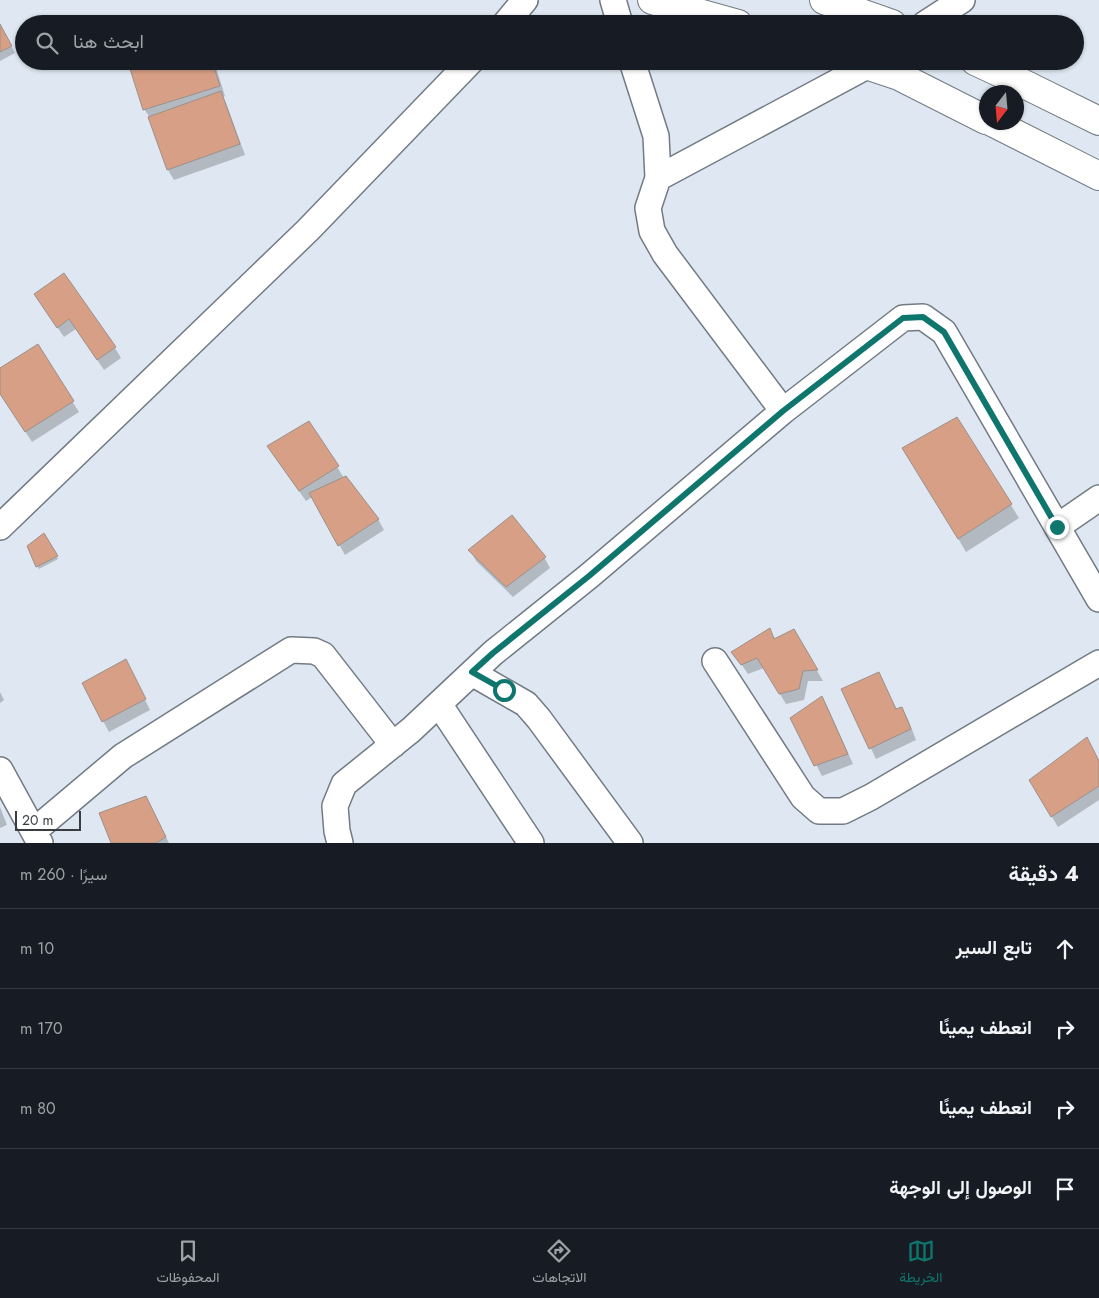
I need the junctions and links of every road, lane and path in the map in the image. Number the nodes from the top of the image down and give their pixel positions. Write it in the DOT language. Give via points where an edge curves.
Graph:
graph roads {
  1 [pos="525,0"];
  2 [pos="613,0"];
  3 [pos="652,0"];
  4 [pos="824,0"];
  5 [pos="962,0"];
  6 [pos="512,15"];
  7 [pos="617,15"];
  8 [pos="706,15"];
  9 [pos="866,15"];
  10 [pos="939,15"];
  11 [pos="462,70"];
  12 [pos="635,70"];
  13 [pos="850,70"];
  14 [pos="880,70"];
  15 [pos="994,70"];
  16 [pos="979,116"];
  17 [pos="1099,121"];
  18 [pos="1008,130"];
  19 [pos="1099,176"];
  20 [pos="658,178"];
  21 [pos="783,411"];
  22 [pos="1099,498"];
  23 [pos="0,527"];
  24 [pos="1057,527"];
  25 [pos="1099,600"];
  26 [pos="715,661"];
  27 [pos="1099,663"];
  28 [pos="472,672"];
  29 [pos="439,704"];
  30 [pos="393,745"];
  31 [pos="0,770"];
  32 [pos="37,837"];
  33 [pos="340,843"];
  34 [pos="531,843"];
  35 [pos="630,843"];
  1 -- 6 [label="street"];
  2 -- 7 [label="street"];
  3 -- 8 [label="main road"];
  4 -- 9 [label="main road"];
  5 -- 10 [label="street"];
  11 -- 23 [label="street" via="308,230"];
  12 -- 20 [label="street" via="656,136"];
  13 -- 20 [label="street"];
  14 -- 16 [label="main road" via="899,76"];
  15 -- 17 [label="main road"];
  18 -- 19 [label="main road"];
  20 -- 21 [label="street" via="648,208 652,231"];
  21 -- 24 [label="street" via="903,318 923,317 944,332"];
  21 -- 28 [label="street"];
  22 -- 24 [label="street"];
  24 -- 25 [label="street"];
  26 -- 27 [label="street" via="803,797 820,811 843,811 871,797"];
  28 -- 29 [label="street"];
  28 -- 35 [label="street" via="526,704"];
  29 -- 30 [label="street"];
  29 -- 34 [label="street"];
  30 -- 32 [label="street" via="323,655 314,651 291,650 123,756"];
  30 -- 33 [label="street" via="344,784 335,806"];
  31 -- 32 [label="street"];
}
